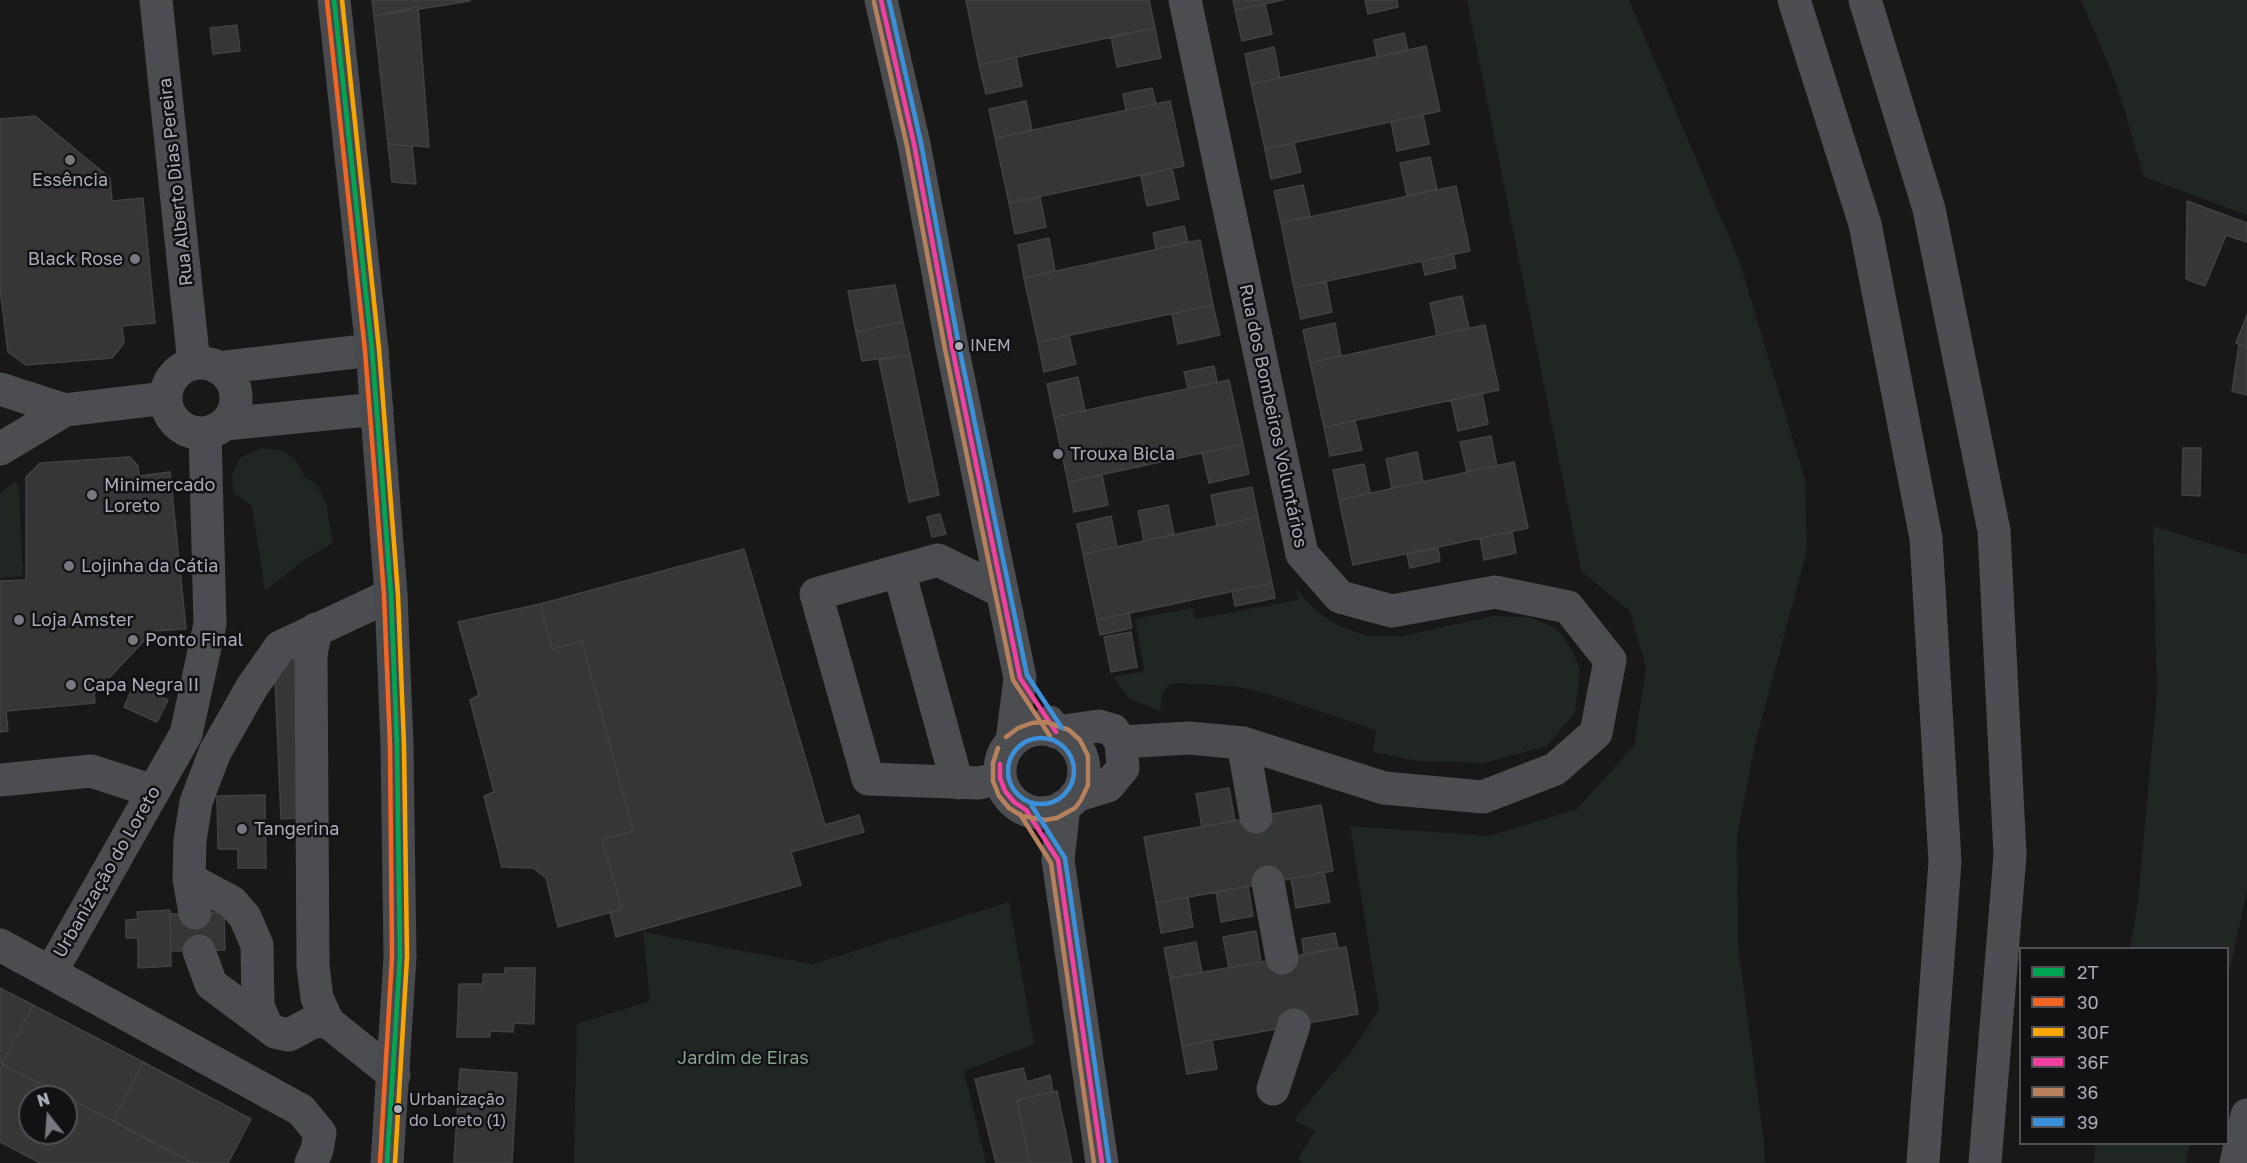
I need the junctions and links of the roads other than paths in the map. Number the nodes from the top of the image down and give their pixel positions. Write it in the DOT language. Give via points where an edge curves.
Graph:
graph roads {
  1 [pos="156,0"];
  2 [pos="334,0"];
  3 [pos="881,0"];
  4 [pos="1185,0"];
  5 [pos="1794,0"];
  6 [pos="1865,0"];
  7 [pos="372,350"];
  8 [pos="206,366"];
  9 [pos="0,389"];
  10 [pos="166,398"];
  11 [pos="377,409"];
  12 [pos="65,410"];
  13 [pos="215,428"];
  14 [pos="0,449"];
  15 [pos="899,571"];
  16 [pos="1001,591"];
  17 [pos="391,595"];
  18 [pos="316,629"];
  19 [pos="1020,678"];
  20 [pos="1056,732"];
  21 [pos="1012,741"];
  22 [pos="1121,742"];
  23 [pos="1243,743"];
  24 [pos="1000,778"];
  25 [pos="0,780"];
  26 [pos="957,783"];
  27 [pos="153,791"];
  28 [pos="1069,801"];
  29 [pos="1026,810"];
  30 [pos="1256,817"];
  31 [pos="1058,860"];
  32 [pos="189,879"];
  33 [pos="1268,882"];
  34 [pos="195,913"];
  35 [pos="0,945"];
  36 [pos="199,951"];
  37 [pos="1282,958"];
  38 [pos="51,972"];
  39 [pos="328,1022"];
  40 [pos="1294,1025"];
  41 [pos="266,1026"];
  42 [pos="394,1075"];
  43 [pos="1273,1089"];
  44 [pos="2247,1116"];
  45 [pos="311,1163"];
  46 [pos="387,1163"];
  47 [pos="1102,1163"];
  48 [pos="1923,1163"];
  49 [pos="1985,1163"];
  50 [pos="2236,1163"];
  1 -- 8 [label="street, Rua Alberto Dias Pereira"];
  2 -- 7 [label="main road"];
  3 -- 16 [label="street" via="914,144"];
  4 -- 23 [label="street, Rua dos Bombeiros Voluntários" via="1302,554 1340,597 1392,611 1495,592 1568,607 1610,660 1596,733 1555,769 1483,796 1384,788"];
  5 -- 48 [label="highway" via="1865,224 1926,538 1946,862"];
  6 -- 49 [label="highway" via="1929,209 1994,531 2010,855"];
  7 -- 8 [label="street"];
  7 -- 11 [label="main road"];
  8 -- 10 [label="street" via="183,368 174,376"];
  8 -- 13 [label="street" via="232,384 235,394 235,405"];
  9 -- 12 [label="street"];
  10 -- 12 [label="street"];
  10 -- 13 [label="street" via="167,410 182,428"];
  11 -- 13 [label="street"];
  11 -- 17 [label="main road"];
  12 -- 14 [label="street"];
  13 -- 27 [label="street, Urbanização do Loreto" via="210,624 186,734"];
  15 -- 16 [label="street" via="938,560"];
  15 -- 26 [label="street"];
  15 -- 26 [label="street" via="816,594 868,779"];
  16 -- 19 [label="street"];
  17 -- 18 [label="street"];
  17 -- 42 [label="main road" via="400,957"];
  18 -- 32 [label="street" via="280,647 215,752 196,802"];
  18 -- 39 [label="street" via="311,666 313,966 317,998"];
  19 -- 20 [label="street"];
  19 -- 21 [label="street"];
  20 -- 21 [label="street" via="1033,730"];
  20 -- 22 [label="street" via="1099,726 1113,730"];
  20 -- 28 [label="street" via="1074,745 1081,757 1081,784"];
  21 -- 24 [label="street" via="1000,764"];
  22 -- 23 [label="street, Rua dos Bombeiros Voluntários" via="1189,738"];
  22 -- 28 [label="street" via="1123,768 1108,786"];
  23 -- 30 [label="street"];
  24 -- 26 [label="street"];
  24 -- 29 [label="street" via="1009,797"];
  25 -- 27 [label="street" via="91,771"];
  27 -- 38 [label="street, Urbanização do Loreto"];
  28 -- 29 [label="street" via="1045,813"];
  28 -- 31 [label="street"];
  29 -- 31 [label="street"];
  31 -- 47 [label="street"];
  32 -- 34 [label="street"];
  32 -- 41 [label="street" via="232,902 245,917 257,945 258,1006"];
  33 -- 37 [label="street"];
  35 -- 38 [label="street"];
  36 -- 41 [label="street" via="211,984"];
  38 -- 45 [label="street, Urbanização do Loreto" via="301,1110 320,1133"];
  39 -- 41 [label="street" via="313,1022 290,1035"];
  39 -- 42 [label="street"];
  40 -- 43 [label="street"];
  42 -- 46 [label="main road"];
  44 -- 50 [label="street"];
}
